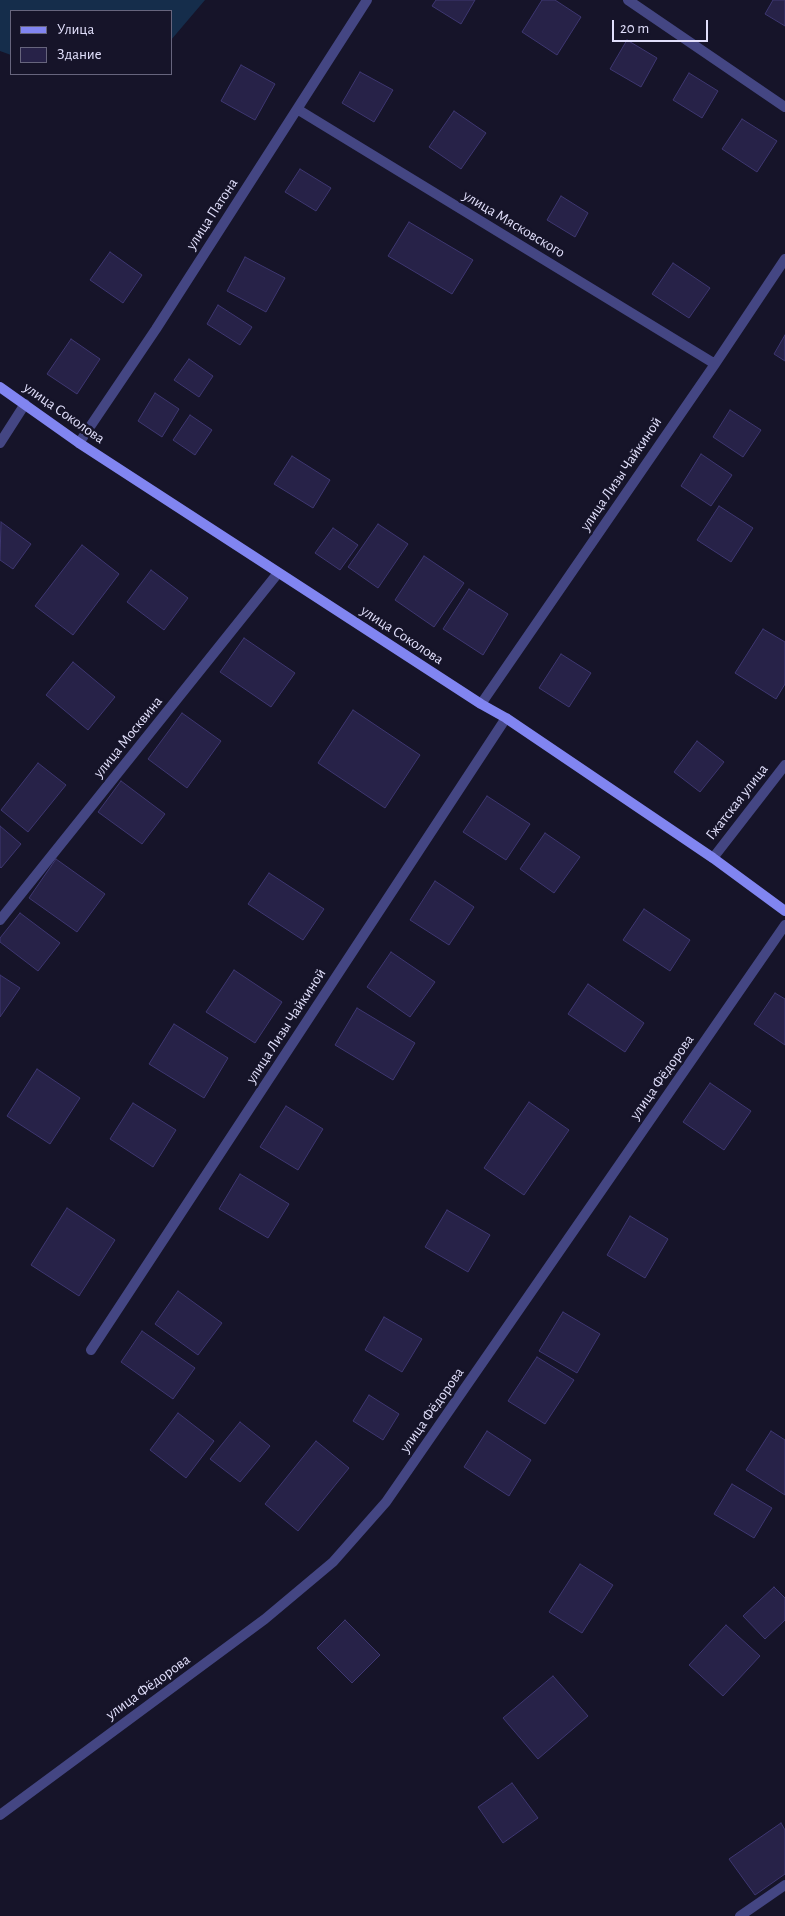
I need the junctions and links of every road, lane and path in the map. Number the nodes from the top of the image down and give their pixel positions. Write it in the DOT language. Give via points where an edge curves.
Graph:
graph roads {
  1 [pos="367,0"];
  2 [pos="628,0"];
  3 [pos="785,107"];
  4 [pos="297,109"];
  5 [pos="785,259"];
  6 [pos="715,364"];
  7 [pos="0,387"];
  8 [pos="25,404"];
  9 [pos="0,443"];
  10 [pos="79,443"];
  11 [pos="278,572"];
  12 [pos="481,704"];
  13 [pos="506,718"];
  14 [pos="785,765"];
  15 [pos="713,858"];
  16 [pos="785,910"];
  17 [pos="0,920"];
  18 [pos="785,924"];
  19 [pos="91,1350"];
  20 [pos="0,1815"];
  21 [pos="785,1885"];
  22 [pos="740,1916"];
  1 -- 4 [label="street, улица Патона"];
  2 -- 3 [label="street"];
  4 -- 6 [label="street, улица Мясковского"];
  4 -- 10 [label="street, улица Патона"];
  5 -- 6 [label="street, улица Лизы Чайкиной"];
  6 -- 12 [label="street, улица Лизы Чайкиной"];
  7 -- 8 [label="main road, улица Соколова"];
  8 -- 9 [label="street"];
  8 -- 10 [label="main road, улица Соколова"];
  10 -- 11 [label="main road, улица Соколова"];
  11 -- 12 [label="main road, улица Соколова"];
  11 -- 17 [label="street, улица Москвина"];
  12 -- 13 [label="main road, улица Соколова"];
  13 -- 15 [label="main road, улица Соколова"];
  13 -- 19 [label="street, улица Лизы Чайкиной"];
  14 -- 15 [label="street, Гжатская улица"];
  15 -- 16 [label="main road, улица Соколова"];
  18 -- 20 [label="street, улица Фёдорова" via="386,1502 333,1562 265,1619"];
  21 -- 22 [label="street"];
}
